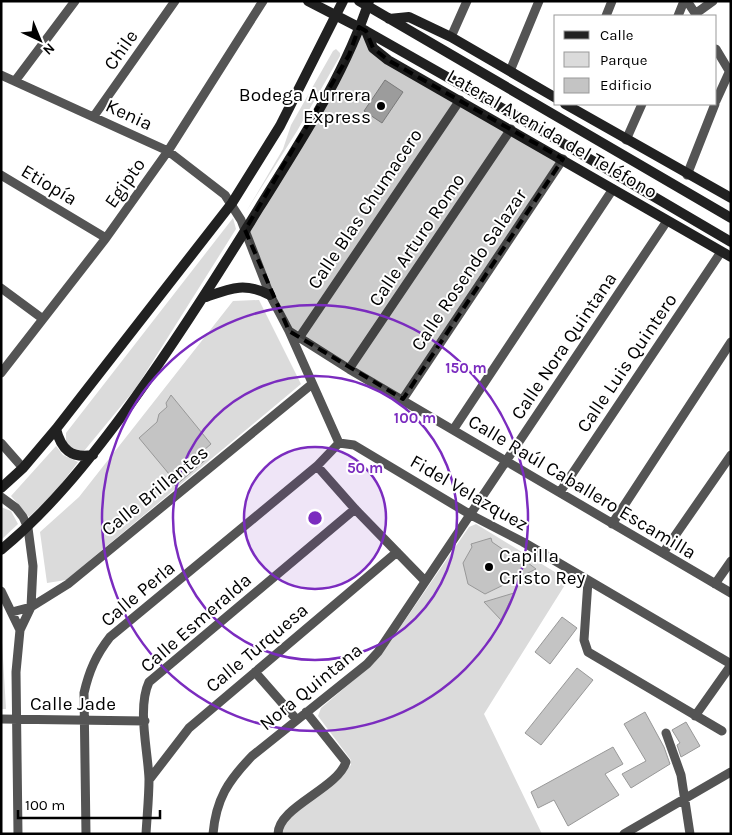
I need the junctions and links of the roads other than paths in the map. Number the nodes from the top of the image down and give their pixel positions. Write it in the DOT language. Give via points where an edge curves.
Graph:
graph roads {
  1 [pos="75,1"];
  2 [pos="175,1"];
  3 [pos="263,1"];
  4 [pos="308,1"];
  5 [pos="467,1"];
  6 [pos="539,1"];
  7 [pos="612,1"];
  8 [pos="686,1"];
  9 [pos="713,1"];
  10 [pos="342,3"];
  11 [pos="366,5"];
  12 [pos="606,15"];
  13 [pos="679,15"];
  14 [pos="696,15"];
  15 [pos="335,17"];
  16 [pos="389,19"];
  17 [pos="362,29"];
  18 [pos="451,37"];
  19 [pos="717,51"];
  20 [pos="510,71"];
  21 [pos="730,71"];
  22 [pos="1,75"];
  23 [pos="15,81"];
  24 [pos="534,86"];
  25 [pos="554,97"];
  26 [pos="717,98"];
  27 [pos="460,100"];
  28 [pos="526,100"];
  29 [pos="570,105"];
  30 [pos="642,105"];
  31 [pos="714,105"];
  32 [pos="94,116"];
  33 [pos="511,129"];
  34 [pos="542,131"];
  35 [pos="626,140"];
  36 [pos="535,143"];
  37 [pos="168,151"];
  38 [pos="562,160"];
  39 [pos="1,175"];
  40 [pos="687,175"];
  41 [pos="613,189"];
  42 [pos="731,198"];
  43 [pos="232,203"];
  44 [pos="731,218"];
  45 [pos="667,221"];
  46 [pos="245,230"];
  47 [pos="106,238"];
  48 [pos="731,242"];
  49 [pos="721,252"];
  50 [pos="731,257"];
  51 [pos="1,288"];
  52 [pos="270,295"];
  53 [pos="206,297"];
  54 [pos="44,319"];
  55 [pos="289,330"];
  56 [pos="299,338"];
  57 [pos="731,342"];
  58 [pos="349,368"];
  59 [pos="1,373"];
  60 [pos="312,384"];
  61 [pos="403,399"];
  62 [pos="56,429"];
  63 [pos="453,430"];
  64 [pos="1,443"];
  65 [pos="339,443"];
  66 [pos="731,454"];
  67 [pos="93,455"];
  68 [pos="507,460"];
  69 [pos="317,466"];
  70 [pos="23,468"];
  71 [pos="1,488"];
  72 [pos="560,492"];
  73 [pos="1,497"];
  74 [pos="355,509"];
  75 [pos="471,515"];
  76 [pos="612,524"];
  77 [pos="28,528"];
  78 [pos="1,550"];
  79 [pos="397,552"];
  80 [pos="663,554"];
  81 [pos="731,561"];
  82 [pos="425,581"];
  83 [pos="588,581"];
  84 [pos="715,584"];
  85 [pos="1,591"];
  86 [pos="731,593"];
  87 [pos="31,608"];
  88 [pos="12,612"];
  89 [pos="20,630"];
  90 [pos="731,664"];
  91 [pos="255,672"];
  92 [pos="306,712"];
  93 [pos="695,716"];
  94 [pos="84,718"];
  95 [pos="1,719"];
  96 [pos="16,720"];
  97 [pos="297,720"];
  98 [pos="145,721"];
  99 [pos="722,731"];
  100 [pos="666,734"];
  101 [pos="731,772"];
  102 [pos="149,780"];
  103 [pos="684,800"];
  104 [pos="18,834"];
  105 [pos="86,834"];
  106 [pos="146,834"];
  107 [pos="213,834"];
  108 [pos="278,834"];
  109 [pos="624,834"];
  110 [pos="690,834"];
  1 -- 23 [label="street"];
  2 -- 32 [label="street, Chile"];
  3 -- 37 [label="street, Egipto"];
  4 -- 15 [label="main road"];
  5 -- 18 [label="street"];
  6 -- 20 [label="street"];
  7 -- 12 [label="street"];
  8 -- 13 [label="street"];
  8 -- 14 [label="street"];
  9 -- 14 [label="street"];
  10 -- 15 [label="main road"];
  11 -- 16 [label="main road"];
  11 -- 17 [label="main road"];
  15 -- 17 [label="main road"];
  15 -- 43 [label="main road" via="280,126"];
  16 -- 18 [label="main road, Lateral Avenida del Teléfono" via="409,17"];
  16 -- 28 [label="main road"];
  17 -- 27 [label="main road, Lateral Avenida del Teléfono" via="374,48 388,60"];
  17 -- 34 [label="main road"];
  17 -- 46 [label="main road" via="300,141"];
  18 -- 20 [label="main road, Lateral Avenida del Teléfono"];
  19 -- 21 [label="street"];
  20 -- 24 [label="main road, Lateral Avenida del Teléfono"];
  21 -- 26 [label="street"];
  22 -- 23 [label="street, Kenia"];
  23 -- 32 [label="street, Kenia"];
  24 -- 25 [label="main road, Lateral Avenida del Teléfono"];
  24 -- 28 [label="main road"];
  27 -- 33 [label="main road, Lateral Avenida del Teléfono"];
  27 -- 56 [label="street, Calle Blas Chumacero"];
  28 -- 44 [label="main road"];
  29 -- 35 [label="main road, Lateral Avenida del Teléfono"];
  30 -- 35 [label="street"];
  31 -- 40 [label="street"];
  32 -- 37 [label="street, Kenia"];
  33 -- 36 [label="main road, Lateral Avenida del Teléfono"];
  33 -- 58 [label="street, Calle Arturo Romo"];
  34 -- 36 [label="main road"];
  34 -- 48 [label="main road"];
  35 -- 40 [label="main road, Lateral Avenida del Teléfono"];
  36 -- 38 [label="main road, Lateral Avenida del Teléfono"];
  37 -- 43 [label="street, Kenia" via="216,186"];
  37 -- 47 [label="street, Egipto"];
  38 -- 41 [label="main road, Lateral Avenida del Teléfono"];
  38 -- 61 [label="street, Calle Rosendo Salazar"];
  39 -- 47 [label="street, Etiopía"];
  40 -- 42 [label="main road, Lateral Avenida del Teléfono"];
  41 -- 45 [label="main road, Lateral Avenida del Teléfono"];
  41 -- 63 [label="street"];
  43 -- 46 [label="street"];
  43 -- 62 [label="main road"];
  45 -- 49 [label="main road, Lateral Avenida del Teléfono"];
  45 -- 68 [label="street, Calle Nora Quintana"];
  46 -- 52 [label="street"];
  46 -- 53 [label="main road"];
  47 -- 54 [label="street, Egipto"];
  49 -- 50 [label="main road, Lateral Avenida del Teléfono"];
  49 -- 72 [label="street, Calle Luis Quintero"];
  51 -- 54 [label="street"];
  52 -- 53 [label="main road" via="257,288 244,287"];
  52 -- 55 [label="street"];
  53 -- 67 [label="main road"];
  54 -- 59 [label="street, Egipto"];
  55 -- 56 [label="street, Calle Raúl Caballero Escamilla"];
  55 -- 60 [label="street"];
  56 -- 58 [label="street, Calle Raúl Caballero Escamilla"];
  57 -- 76 [label="street"];
  58 -- 61 [label="street, Calle Raúl Caballero Escamilla"];
  60 -- 65 [label="street"];
  60 -- 87 [label="street, Calle Brillantes" via="68,584"];
  61 -- 63 [label="street, Calle Raúl Caballero Escamilla"];
  62 -- 67 [label="main road" via="66,451 73,455"];
  62 -- 70 [label="main road"];
  63 -- 68 [label="street, Calle Raúl Caballero Escamilla"];
  64 -- 70 [label="street"];
  65 -- 69 [label="street, Calle Perla"];
  65 -- 75 [label="street, Fidel Velazquez" via="354,445"];
  66 -- 80 [label="street"];
  67 -- 77 [label="main road"];
  68 -- 72 [label="street, Calle Raúl Caballero Escamilla"];
  68 -- 75 [label="street, Calle Nora Quintana"];
  69 -- 74 [label="street"];
  69 -- 94 [label="street, Calle Perla" via="110,637 89,670 84,693"];
  70 -- 71 [label="main road"];
  72 -- 76 [label="street, Calle Raúl Caballero Escamilla"];
  73 -- 77 [label="street" via="16,508"];
  74 -- 79 [label="street"];
  74 -- 98 [label="street, Calle Esmeralda" via="154,677 146,690"];
  75 -- 82 [label="street, Nora Quintana"];
  75 -- 83 [label="street, Fidel Velazquez"];
  76 -- 80 [label="street, Calle Raúl Caballero Escamilla"];
  77 -- 78 [label="main road"];
  77 -- 87 [label="street" via="33,566"];
  79 -- 82 [label="street"];
  79 -- 91 [label="street, Calle Turquesa"];
  80 -- 84 [label="street, Calle Raúl Caballero Escamilla"];
  81 -- 84 [label="street"];
  82 -- 92 [label="street, Nora Quintana" via="378,652"];
  83 -- 90 [label="street, Fidel Velazquez"];
  83 -- 93 [label="street" via="584,640 588,652"];
  84 -- 86 [label="street, Calle Raúl Caballero Escamilla"];
  85 -- 88 [label="street"];
  87 -- 88 [label="street, Calle Brillantes"];
  87 -- 89 [label="street"];
  88 -- 89 [label="street"];
  89 -- 96 [label="street"];
  90 -- 93 [label="street"];
  91 -- 97 [label="street"];
  91 -- 102 [label="street, Calle Turquesa" via="188,728"];
  92 -- 97 [label="street, Nora Quintana"];
  92 -- 108 [label="street" via="346,762 337,776 282,822"];
  93 -- 99 [label="street"];
  94 -- 96 [label="street, Calle Jade"];
  94 -- 98 [label="street, Calle Jade"];
  94 -- 105 [label="street, Calle Perla"];
  95 -- 96 [label="street, Calle Jade"];
  96 -- 104 [label="street"];
  97 -- 107 [label="street, Nora Quintana" via="252,756 225,788 215,812"];
  98 -- 102 [label="street, Calle Esmeralda"];
  100 -- 103 [label="street" via="681,775"];
  101 -- 103 [label="street"];
  102 -- 106 [label="street, Calle Esmeralda"];
  103 -- 109 [label="street"];
  103 -- 110 [label="street"];
}
